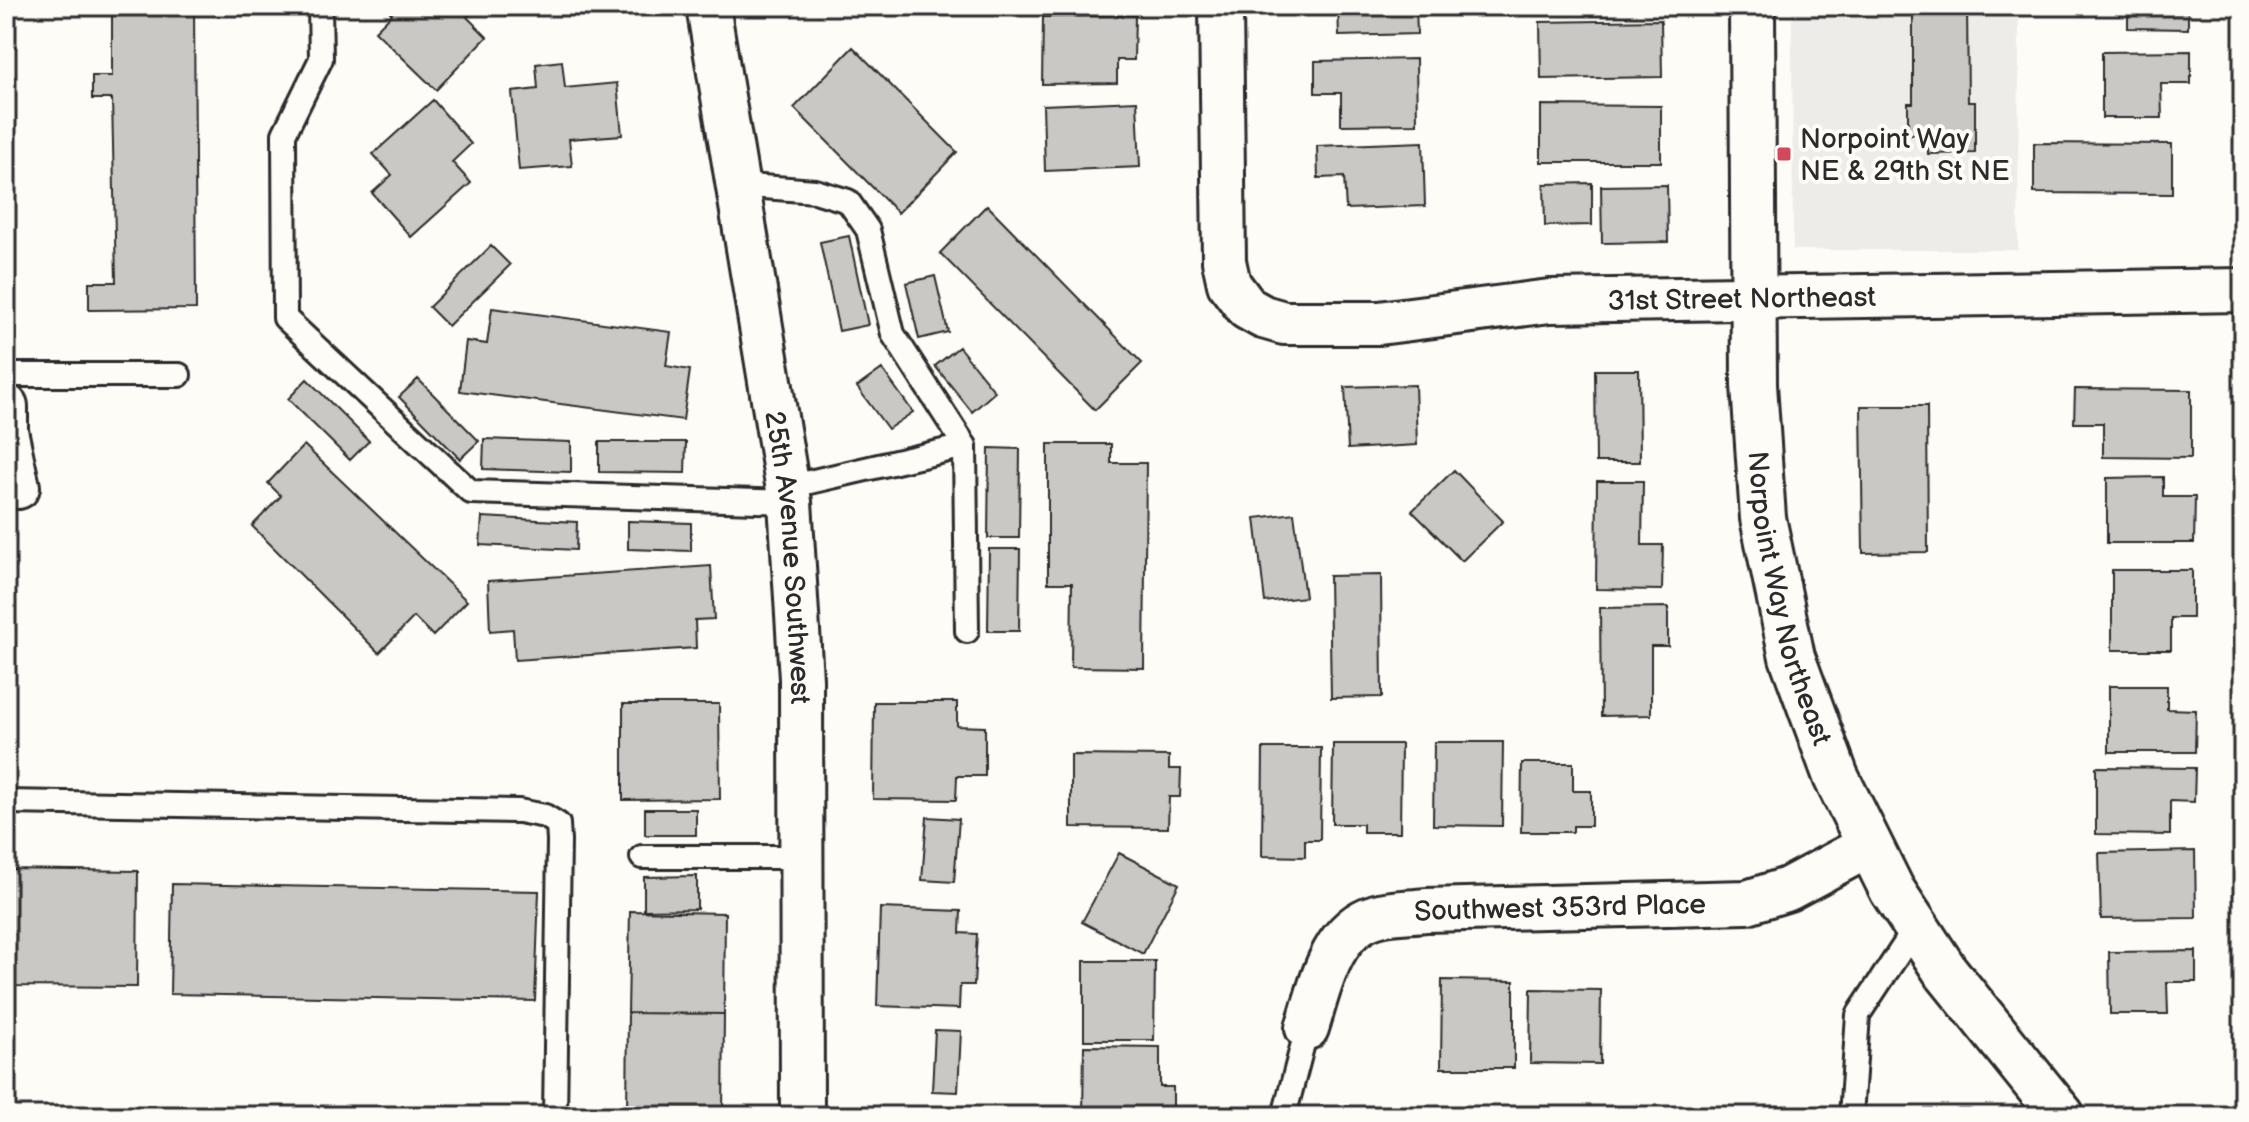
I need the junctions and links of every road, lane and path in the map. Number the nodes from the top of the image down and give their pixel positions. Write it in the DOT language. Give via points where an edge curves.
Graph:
graph roads {
  1 [pos="320,6"];
  2 [pos="708,6"];
  3 [pos="1221,6"];
  4 [pos="1752,6"];
  5 [pos="738,185"];
  6 [pos="2243,290"];
  7 [pos="1754,299"];
  8 [pos="6,375"];
  9 [pos="179,375"];
  10 [pos="6,406"];
  11 [pos="965,446"];
  12 [pos="18,487"];
  13 [pos="789,494"];
  14 [pos="967,631"];
  15 [pos="6,802"];
  16 [pos="1870,845"];
  17 [pos="642,857"];
  18 [pos="801,857"];
  19 [pos="1916,927"];
  20 [pos="1307,1028"];
  21 [pos="555,1116"];
  22 [pos="802,1116"];
  23 [pos="1284,1116"];
  24 [pos="1851,1116"];
  25 [pos="2062,1116"];
  1 -- 13 [label="lane" via="321,59 284,134 285,318 471,492"];
  2 -- 5 [label="street, 25th Avenue Southwest"];
  3 -- 7 [label="street, 31st Street Northeast" via="1224,261 1229,284 1247,308 1263,317 1284,323 1379,323 1550,301"];
  4 -- 7 [label="street, Norpoint Way Northeast"];
  5 -- 11 [label="lane" via="815,191 848,201 868,230 893,334"];
  5 -- 13 [label="street, 25th Avenue Southwest"];
  6 -- 7 [label="street, 31st Street Northeast"];
  7 -- 16 [label="street, Norpoint Way Northeast" via="1763,518 1792,657 1836,777"];
  8 -- 9 [label="lane"];
  10 -- 12 [label="street"];
  11 -- 13 [label="lane"];
  11 -- 14 [label="lane"];
  13 -- 18 [label="street, 25th Avenue Southwest" via="801,679"];
  15 -- 21 [label="lane" via="519,811 545,816 558,824 559,841"];
  16 -- 19 [label="street, Norpoint Way Northeast"];
  16 -- 20 [label="street, Southwest 353rd Place" via="1788,889 1747,902 1426,910 1375,916 1345,934 1327,966"];
  17 -- 18 [label="lane"];
  18 -- 22 [label="street, 25th Avenue Southwest"];
  19 -- 24 [label="lane" via="1858,1015"];
  19 -- 25 [label="street, Norpoint Way Northeast"];
  20 -- 23 [label="lane"];
}
